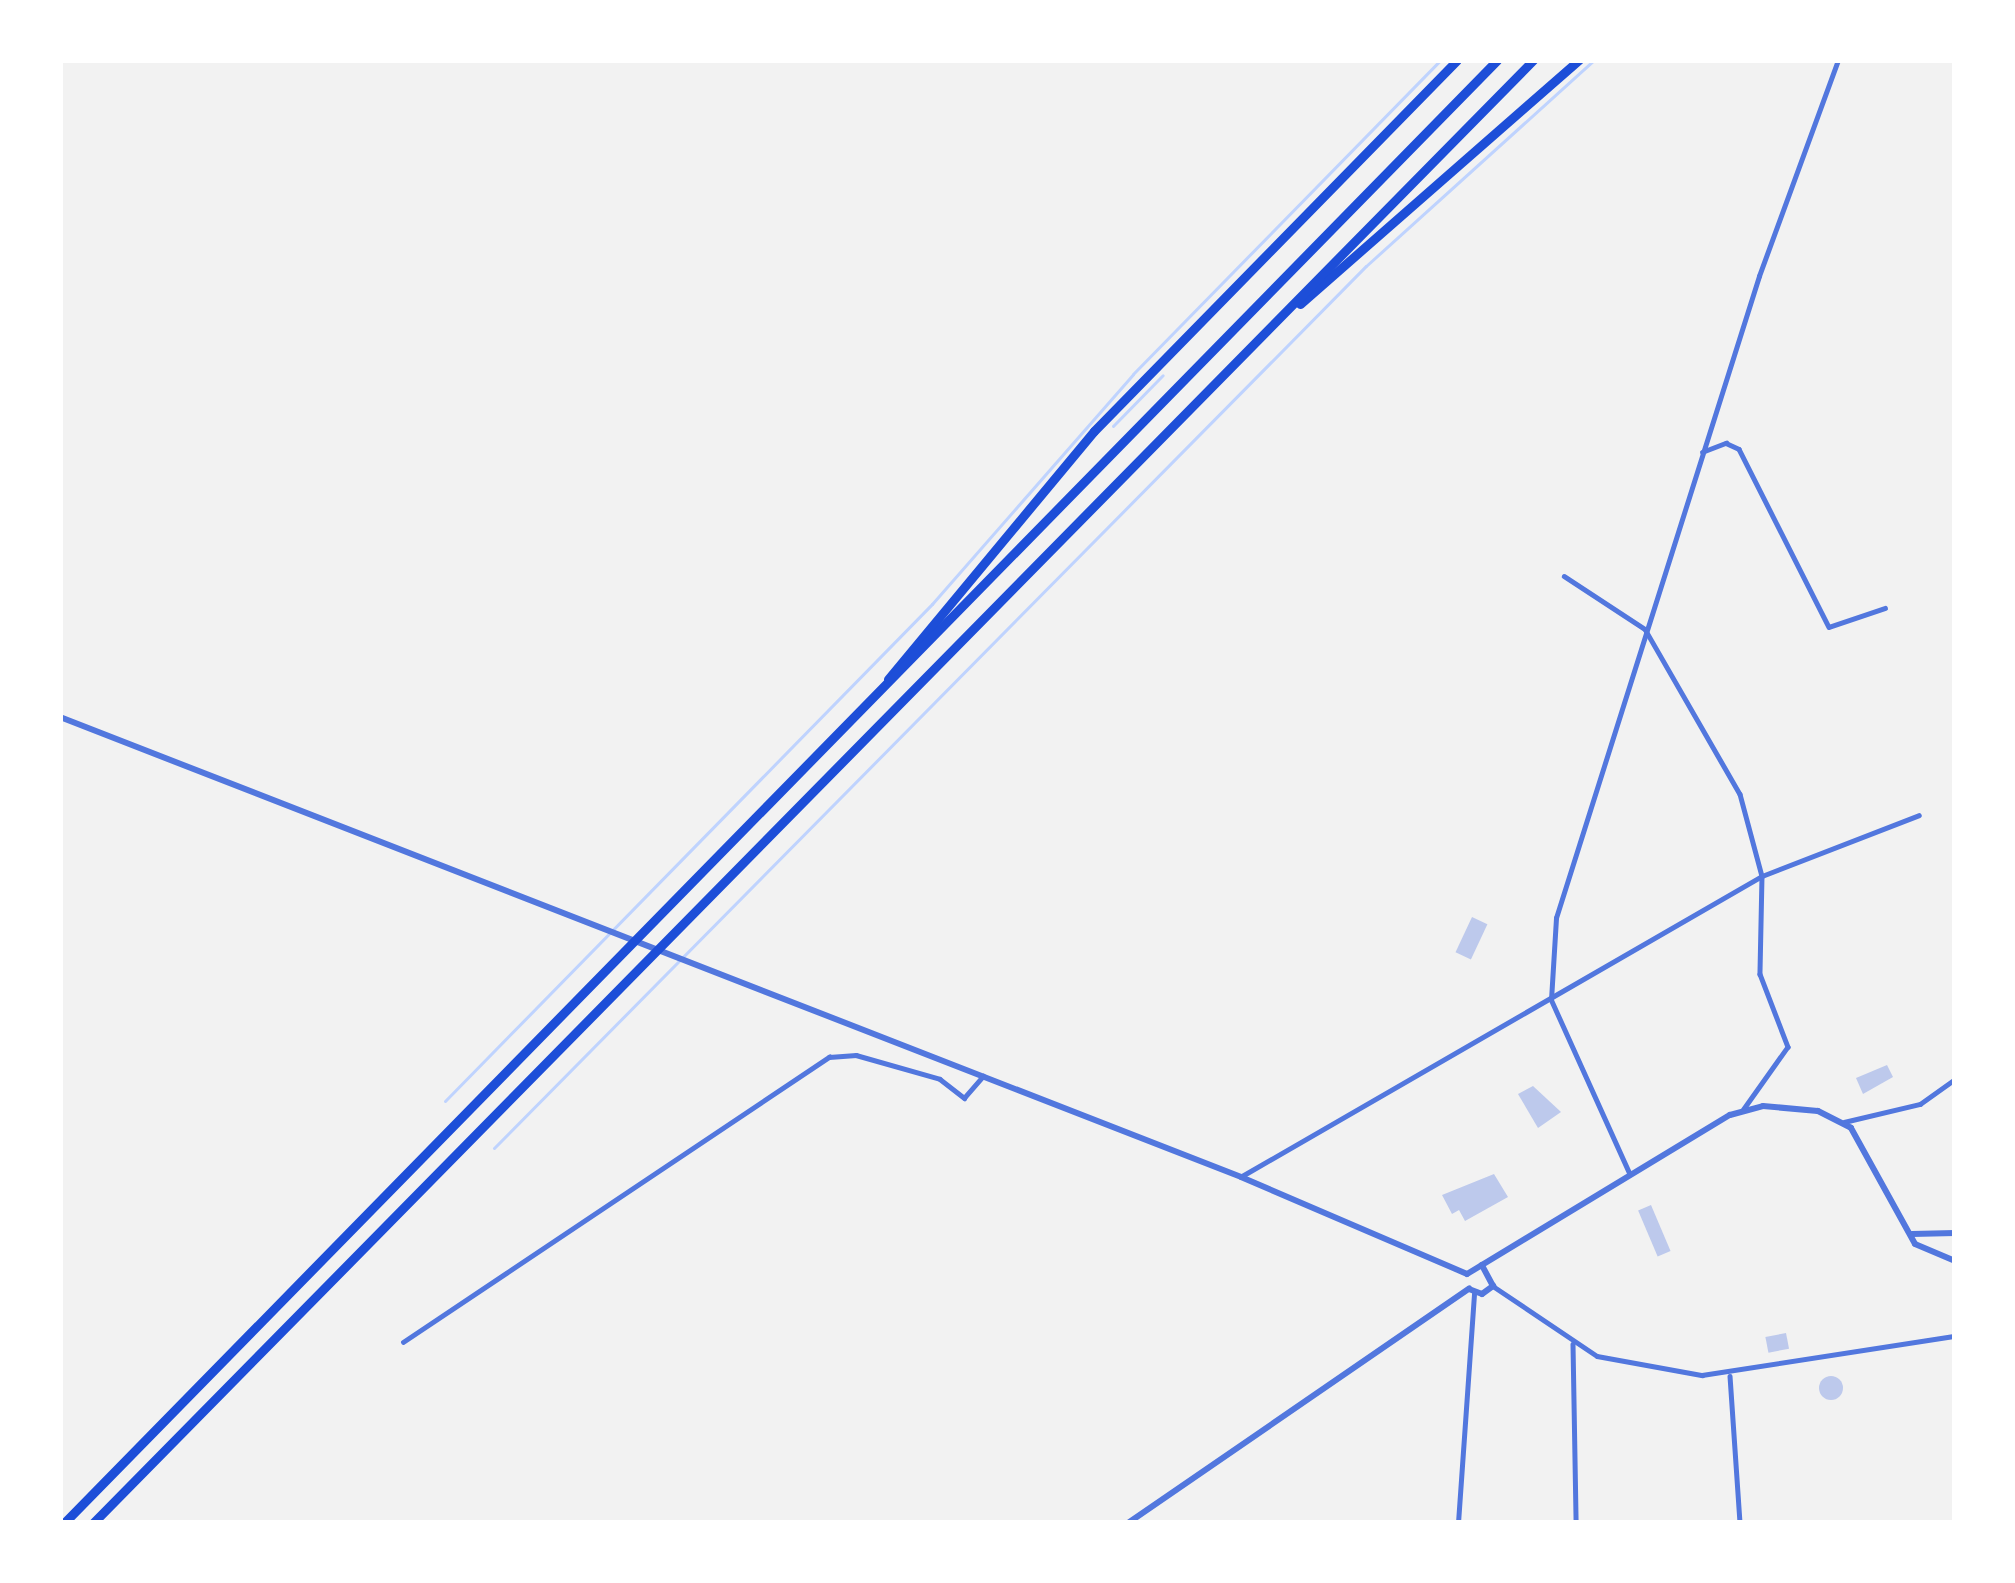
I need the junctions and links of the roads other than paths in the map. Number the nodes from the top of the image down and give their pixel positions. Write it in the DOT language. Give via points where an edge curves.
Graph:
graph roads {
  1 [pos="1497,60"];
  2 [pos="1533,60"];
  3 [pos="1579,60"];
  4 [pos="1838,60"];
  5 [pos="1455,62"];
  6 [pos="1268,330"];
  7 [pos="1702,452"];
  8 [pos="1564,576"];
  9 [pos="1886,608"];
  10 [pos="1645,629"];
  11 [pos="863,712"];
  12 [pos="60,717"];
  13 [pos="1918,814"];
  14 [pos="1762,876"];
  15 [pos="1551,1000"];
  16 [pos="982,1076"];
  17 [pos="1955,1078"];
  18 [pos="1744,1109"];
  19 [pos="1844,1122"];
  20 [pos="1629,1173"];
  21 [pos="1241,1177"];
  22 [pos="1909,1233"];
  23 [pos="1955,1233"];
  24 [pos="1955,1261"];
  25 [pos="1482,1265"];
  26 [pos="1467,1274"];
  27 [pos="1493,1286"];
  28 [pos="1471,1291"];
  29 [pos="1955,1336"];
  30 [pos="403,1342"];
  31 [pos="1573,1343"];
  32 [pos="1955,1352"];
  33 [pos="1730,1376"];
  34 [pos="1955,1415"];
  35 [pos="64,1523"];
  36 [pos="93,1523"];
  37 [pos="1128,1523"];
  38 [pos="1459,1523"];
  39 [pos="1576,1523"];
  40 [pos="1740,1523"];
  1 -- 11 [label="highway"];
  2 -- 6 [label="highway"];
  3 -- 6 [label="highway"];
  4 -- 7 [label="street"];
  5 -- 11 [label="highway" via="1094,431"];
  6 -- 36 [label="highway"];
  7 -- 9 [label="street" via="1726,443 1739,449 1829,627"];
  7 -- 10 [label="street"];
  8 -- 10 [label="street"];
  10 -- 14 [label="street" via="1740,794"];
  10 -- 15 [label="street" via="1556,919"];
  11 -- 35 [label="highway"];
  12 -- 16 [label="street"];
  13 -- 14 [label="street"];
  14 -- 15 [label="street"];
  14 -- 18 [label="street" via="1760,974 1788,1047"];
  15 -- 20 [label="street"];
  15 -- 21 [label="street"];
  16 -- 21 [label="street"];
  16 -- 30 [label="street" via="964,1098 936,1078 856,1055 829,1057"];
  17 -- 19 [label="street" via="1920,1104"];
  18 -- 19 [label="street" via="1799,1108"];
  18 -- 20 [label="street"];
  19 -- 22 [label="street"];
  20 -- 25 [label="street"];
  21 -- 26 [label="street"];
  22 -- 23 [label="street"];
  22 -- 24 [label="street" via="1921,1248"];
  25 -- 26 [label="street"];
  25 -- 27 [label="street"];
  26 -- 28 [label="street"];
  27 -- 28 [label="street"];
  27 -- 31 [label="street"];
  28 -- 37 [label="street"];
  28 -- 38 [label="street"];
  29 -- 33 [label="street"];
  31 -- 33 [label="street" via="1630,1364"];
  31 -- 39 [label="street"];
  32 -- 34 [label="street"];
  33 -- 40 [label="street"];
}
